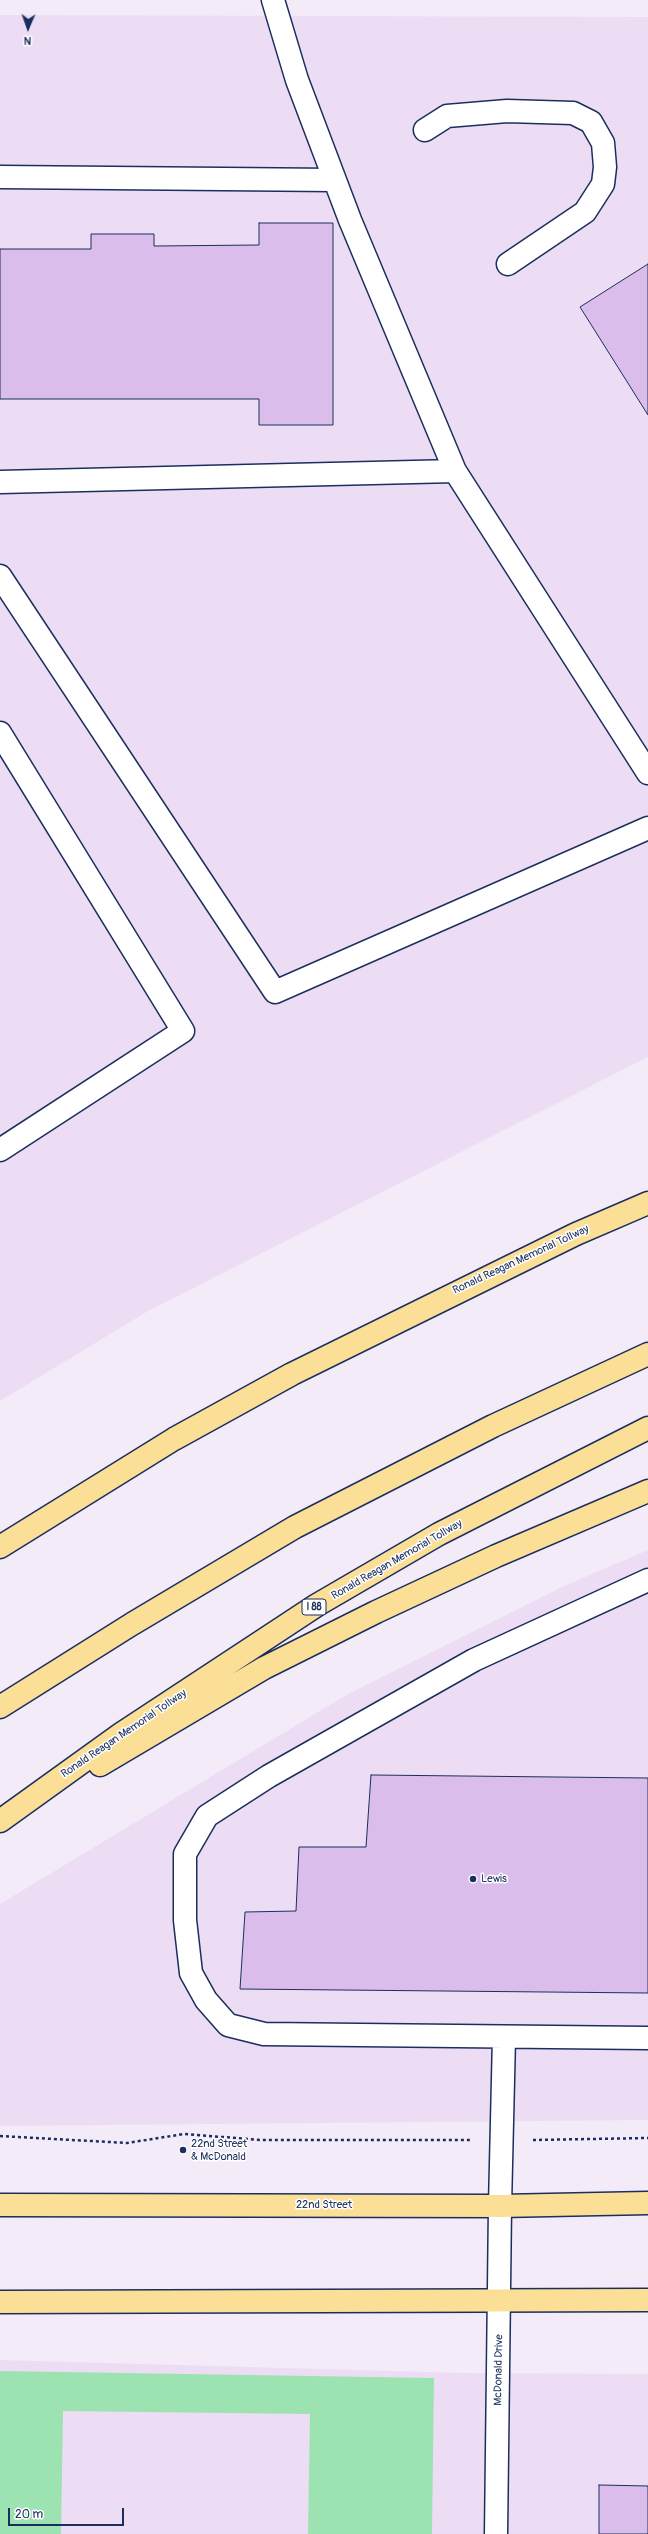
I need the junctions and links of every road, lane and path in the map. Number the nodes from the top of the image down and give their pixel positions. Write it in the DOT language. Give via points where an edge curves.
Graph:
graph roads {
  1 [pos="273,0"];
  2 [pos="425,130"];
  3 [pos="0,177"];
  4 [pos="334,180"];
  5 [pos="508,264"];
  6 [pos="455,471"];
  7 [pos="0,482"];
  8 [pos="0,576"];
  9 [pos="0,733"];
  10 [pos="648,773"];
  11 [pos="648,828"];
  12 [pos="0,1150"];
  13 [pos="648,1203"];
  14 [pos="648,1354"];
  15 [pos="648,1428"];
  16 [pos="648,1491"];
  17 [pos="0,1547"];
  18 [pos="648,1580"];
  19 [pos="0,1707"];
  20 [pos="0,1821"];
  21 [pos="0,1827"];
  22 [pos="504,2037"];
  23 [pos="648,2038"];
  24 [pos="0,2136"];
  25 [pos="648,2138"];
  26 [pos="442,2140"];
  27 [pos="555,2140"];
  28 [pos="648,2203"];
  29 [pos="0,2205"];
  30 [pos="500,2206"];
  31 [pos="648,2300"];
  32 [pos="500,2301"];
  33 [pos="0,2302"];
  34 [pos="496,2534"];
  1 -- 4 [label="street" via="297,80"];
  2 -- 5 [label="street" via="447,116 507,111 573,112 591,122 603,143 603,184 585,212"];
  3 -- 4 [label="street"];
  4 -- 6 [label="street"];
  6 -- 7 [label="street"];
  6 -- 10 [label="street"];
  8 -- 11 [label="street" via="275,992"];
  9 -- 12 [label="street" via="183,1031"];
  13 -- 17 [label="main road, Ronald Reagan Memorial Tollway" via="568,1237 292,1374 174,1439"];
  14 -- 19 [label="main road" via="493,1426 295,1527 132,1624"];
  15 -- 20 [label="main road, Ronald Reagan Memorial Tollway / I 88" via="439,1534 317,1605 121,1734"];
  16 -- 21 [label="main road" via="496,1556 264,1668"];
  18 -- 22 [label="street" via="474,1660 269,1776 207,1816 185,1854 185,1920 191,1973 206,2000 228,2026 264,2034"];
  22 -- 23 [label="street"];
  22 -- 30 [label="street, McDonald Drive"];
  24 -- 26 [label="path" via="127,2143 184,2134 261,2140"];
  25 -- 27 [label="path"];
  28 -- 30 [label="main road, 22nd Street"];
  29 -- 30 [label="main road, 22nd Street"];
  30 -- 32 [label="street, McDonald Drive"];
  31 -- 32 [label="main road"];
  32 -- 33 [label="main road"];
  32 -- 34 [label="street, McDonald Drive"];
}
